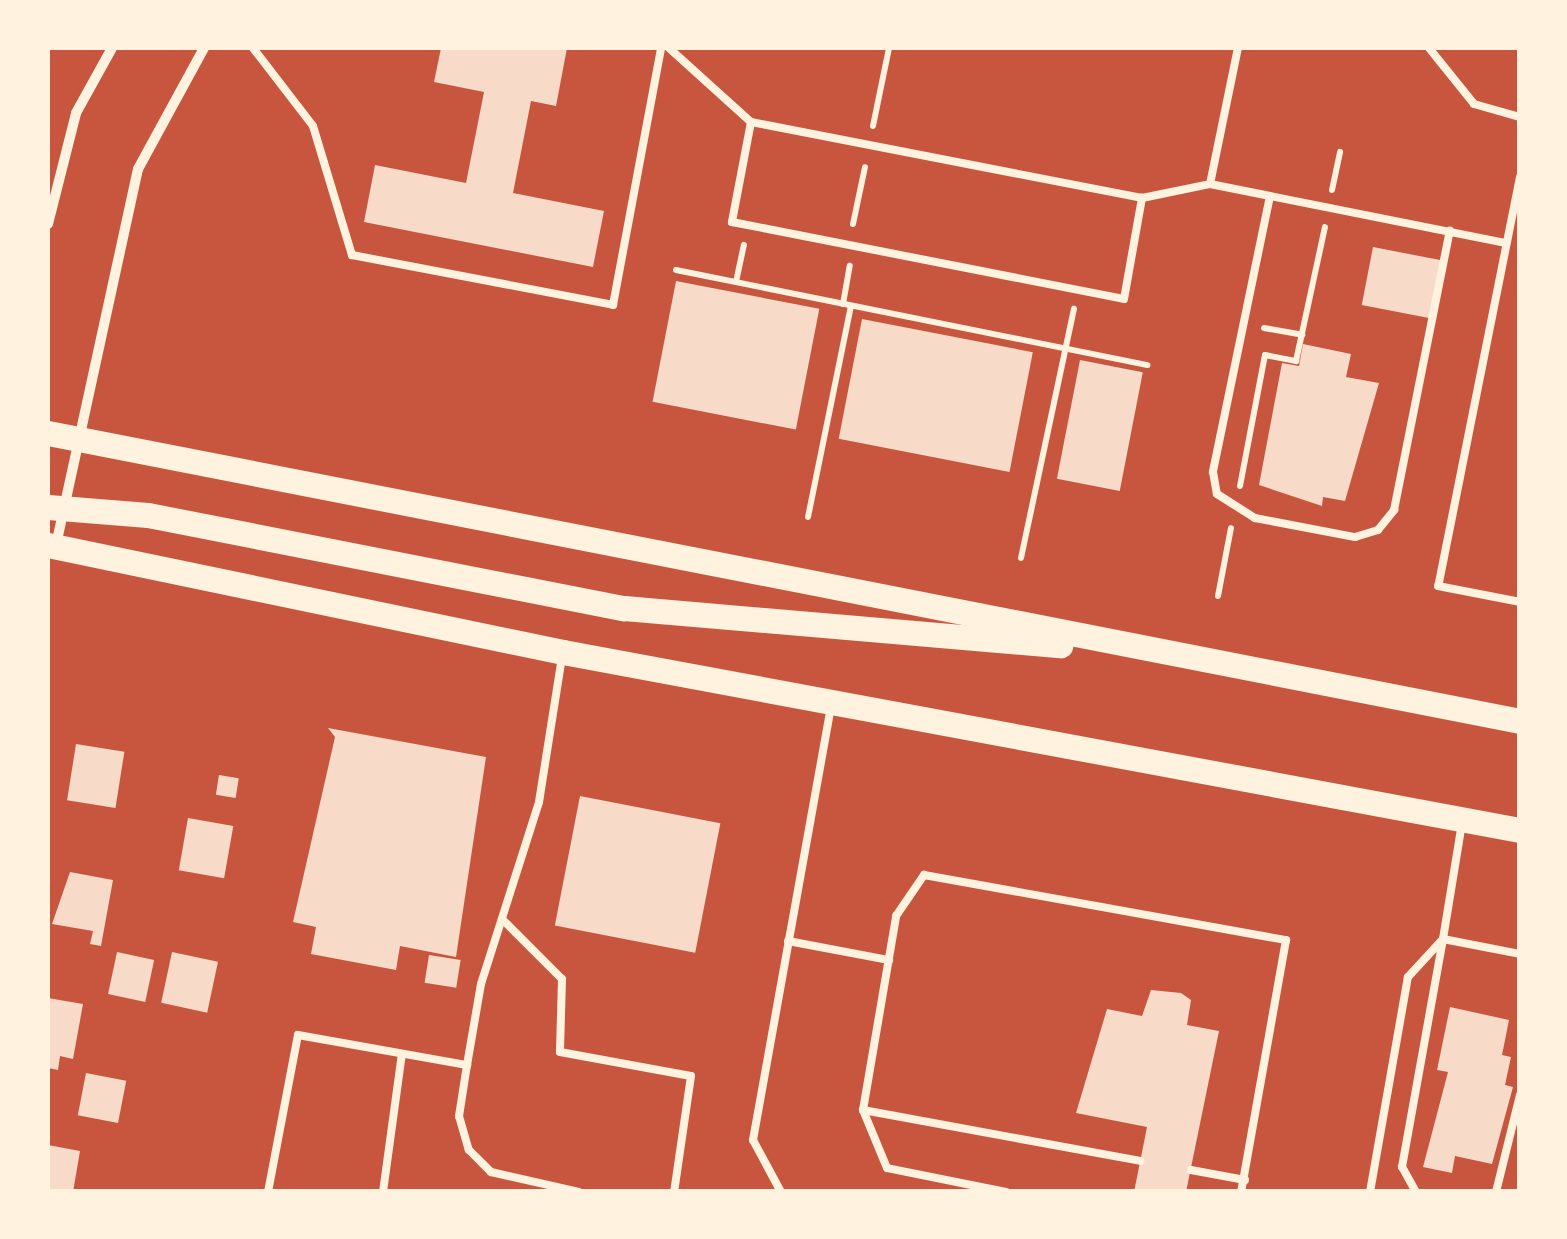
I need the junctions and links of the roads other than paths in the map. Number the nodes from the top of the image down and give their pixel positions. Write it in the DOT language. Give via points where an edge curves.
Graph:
graph roads {
  1 [pos="112,48"];
  2 [pos="204,48"];
  3 [pos="253,48"];
  4 [pos="660,48"];
  5 [pos="669,48"];
  6 [pos="1238,48"];
  7 [pos="1429,48"];
  8 [pos="1520,117"];
  9 [pos="751,122"];
  10 [pos="1520,177"];
  11 [pos="1210,184"];
  12 [pos="1270,196"];
  13 [pos="1142,198"];
  14 [pos="48,224"];
  15 [pos="1450,231"];
  16 [pos="1506,242"];
  17 [pos="48,432"];
  18 [pos="78,438"];
  19 [pos="56,506"];
  20 [pos="50,549"];
  21 [pos="1520,602"];
  22 [pos="1145,650"];
  23 [pos="563,652"];
  24 [pos="831,704"];
  25 [pos="1520,720"];
  26 [pos="1462,819"];
  27 [pos="1520,830"];
  28 [pos="504,921"];
  29 [pos="1443,939"];
  30 [pos="788,941"];
  31 [pos="1520,954"];
  32 [pos="888,960"];
  33 [pos="402,1054"];
  34 [pos="467,1065"];
  35 [pos="1520,1095"];
  36 [pos="863,1110"];
  37 [pos="1140,1160"];
  38 [pos="1190,1170"];
  39 [pos="1245,1180"];
  40 [pos="268,1192"];
  41 [pos="383,1192"];
  42 [pos="579,1192"];
  43 [pos="674,1192"];
  44 [pos="781,1192"];
  45 [pos="1006,1192"];
  46 [pos="1241,1192"];
  47 [pos="1370,1192"];
  48 [pos="1416,1192"];
  49 [pos="1496,1192"];
  1 -- 14 [label="street" via="76,113"];
  2 -- 18 [label="street" via="138,169"];
  3 -- 4 [label="lane" via="312,126 352,255 613,305"];
  5 -- 9 [label="lane"];
  6 -- 11 [label="lane"];
  7 -- 8 [label="lane" via="1474,104"];
  9 -- 13 [label="lane"];
  9 -- 13 [label="lane" via="732,222 1124,299"];
  10 -- 16 [label="lane"];
  11 -- 12 [label="lane"];
  11 -- 13 [label="lane"];
  12 -- 15 [label="lane"];
  12 -- 15 [label="lane" via="1220,439 1217,494 1235,510 1356,537 1378,530 1394,510"];
  15 -- 16 [label="lane"];
  16 -- 21 [label="lane" via="1438,586"];
  17 -- 18 [label="main road"];
  18 -- 19 [label="street"];
  18 -- 22 [label="main road"];
  19 -- 20 [label="street"];
  19 -- 22 [label="main road" via="624,608"];
  20 -- 23 [label="main road"];
  22 -- 25 [label="main road"];
  23 -- 24 [label="main road"];
  23 -- 28 [label="lane" via="539,802"];
  24 -- 26 [label="main road"];
  24 -- 30 [label="lane"];
  26 -- 27 [label="main road"];
  26 -- 29 [label="lane"];
  28 -- 34 [label="lane"];
  28 -- 43 [label="lane" via="562,979 560,1052 691,1076"];
  29 -- 31 [label="lane"];
  29 -- 47 [label="lane" via="1408,977"];
  29 -- 48 [label="lane" via="1402,1167"];
  30 -- 32 [label="lane"];
  30 -- 44 [label="lane" via="753,1140"];
  32 -- 36 [label="lane"];
  32 -- 39 [label="lane" via="896,916 924,875 1286,940"];
  33 -- 34 [label="lane"];
  33 -- 40 [label="lane" via="298,1035"];
  33 -- 41 [label="lane"];
  34 -- 42 [label="lane" via="459,1116 469,1150 491,1172"];
  35 -- 49 [label="lane"];
  36 -- 37 [label="lane"];
  36 -- 45 [label="lane" via="887,1168"];
  38 -- 39 [label="lane"];
  39 -- 46 [label="lane"];
}
